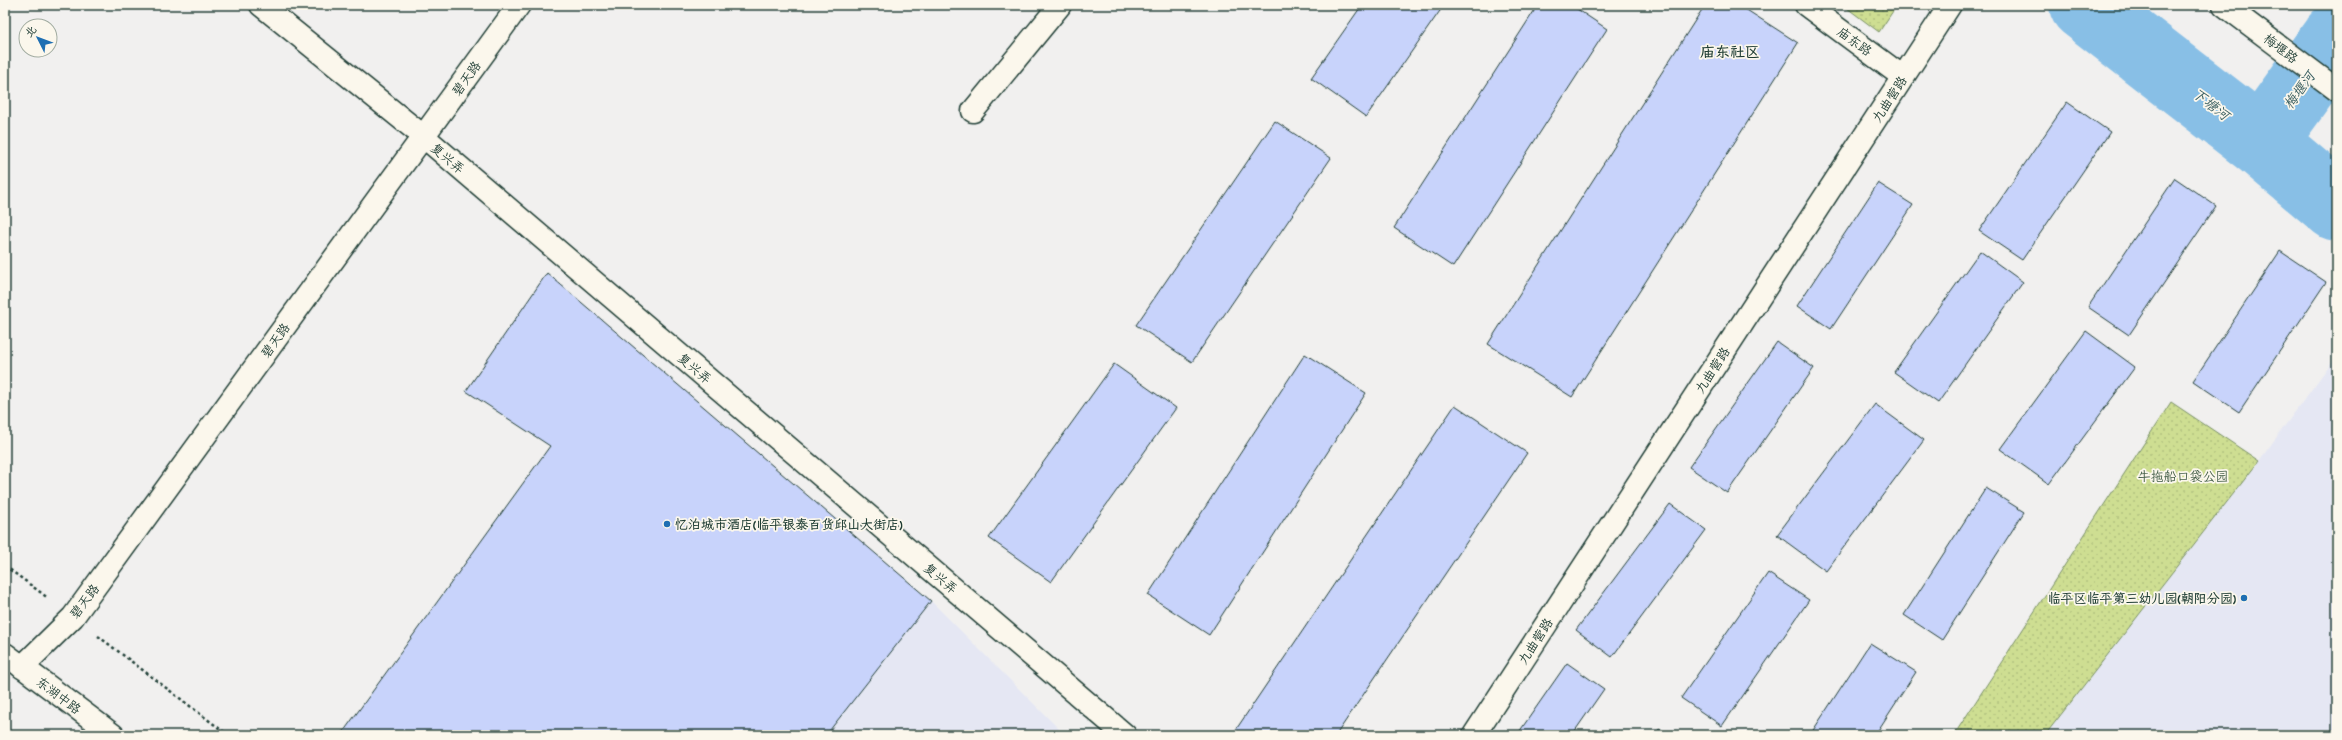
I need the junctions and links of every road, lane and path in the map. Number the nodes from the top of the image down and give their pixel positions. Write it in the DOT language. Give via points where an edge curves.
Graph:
graph roads {
  1 [pos="261,5"];
  2 [pos="519,5"];
  3 [pos="1060,5"];
  4 [pos="1806,5"];
  5 [pos="1950,5"];
  6 [pos="2224,5"];
  7 [pos="1903,76"];
  8 [pos="2337,90"];
  9 [pos="973,111"];
  10 [pos="423,136"];
  11 [pos="5,566"];
  12 [pos="73,617"];
  13 [pos="13,661"];
  14 [pos="113,735"];
  15 [pos="228,735"];
  16 [pos="1125,735"];
  17 [pos="1474,735"];
  1 -- 10 [label="street, 复兴弄"];
  2 -- 10 [label="street, 碧天路"];
  3 -- 9 [label="street"];
  4 -- 7 [label="street, 庙东路"];
  5 -- 7 [label="street, 九曲营路"];
  6 -- 8 [label="street, 梅堰路"];
  7 -- 17 [label="street, 九曲营路"];
  10 -- 12 [label="street, 碧天路"];
  10 -- 16 [label="street, 复兴弄"];
  11 -- 12 [label="path"];
  12 -- 13 [label="street, 碧天路"];
  12 -- 15 [label="path"];
  13 -- 14 [label="street, 东湖中路"];
}
